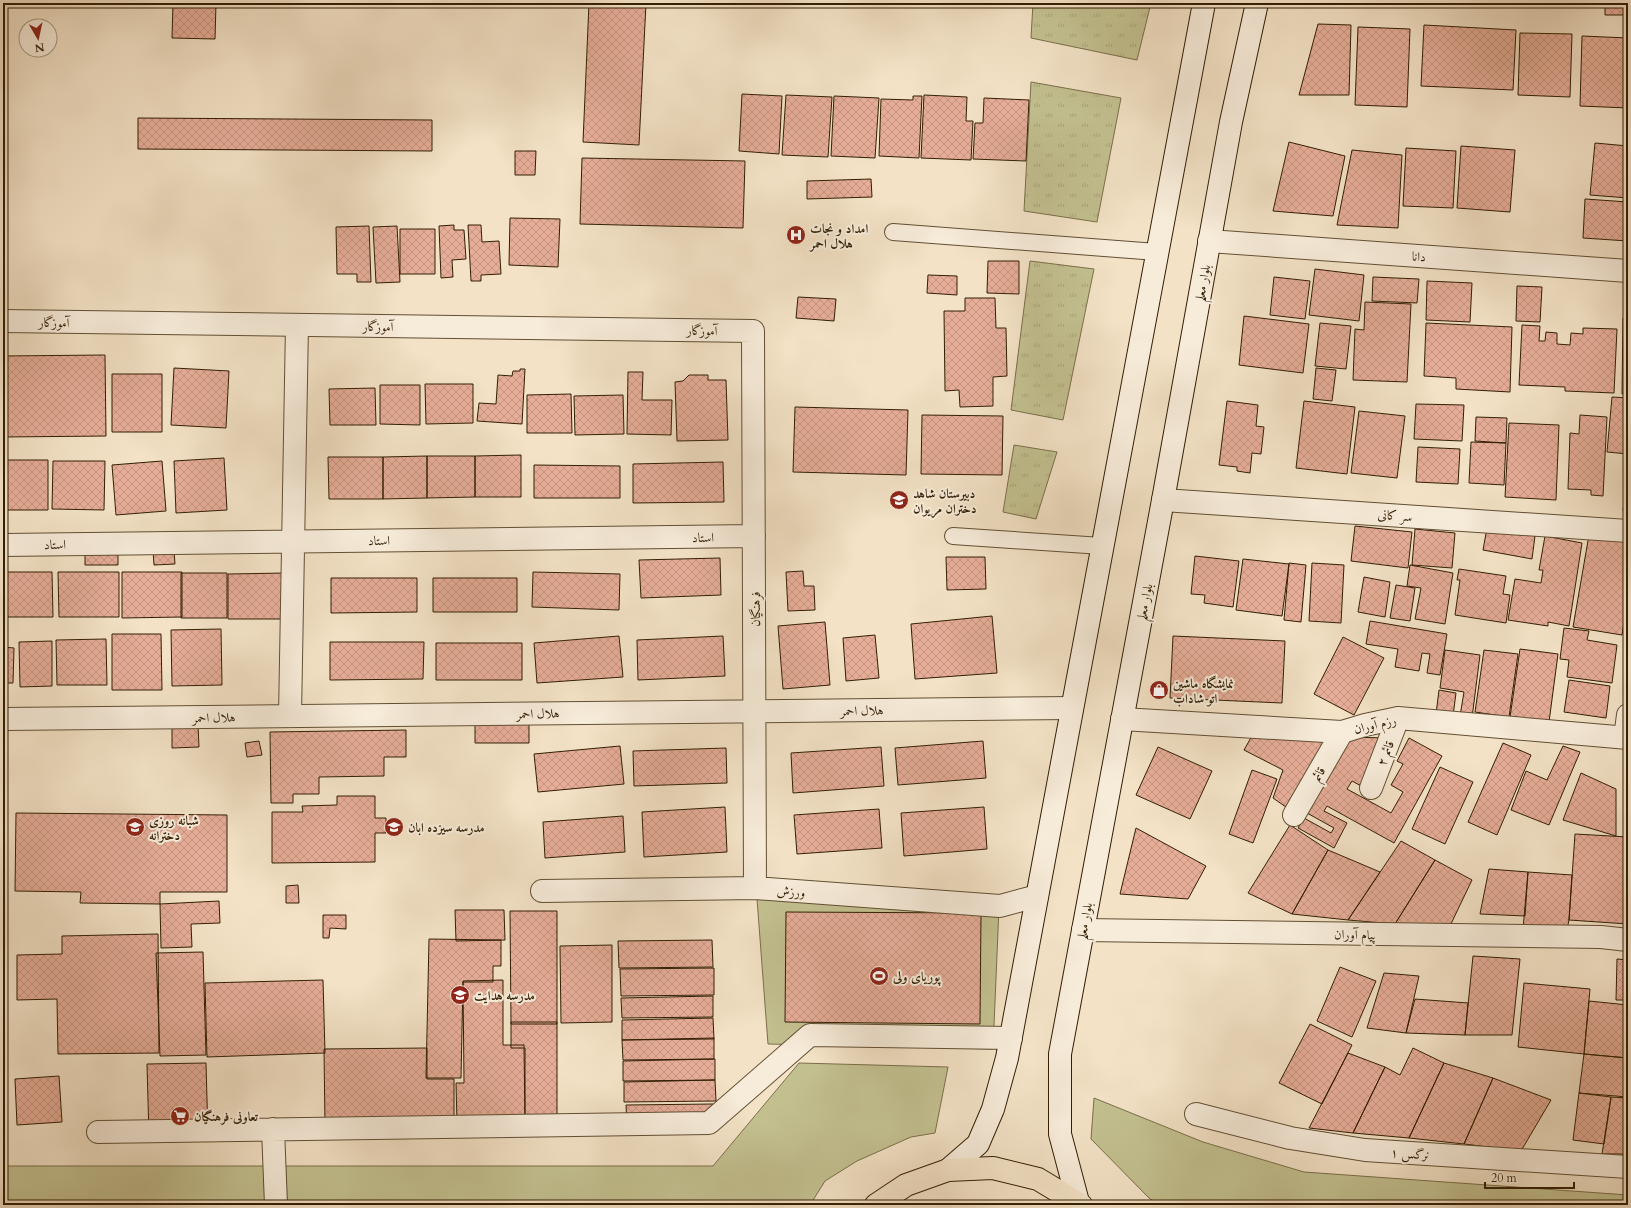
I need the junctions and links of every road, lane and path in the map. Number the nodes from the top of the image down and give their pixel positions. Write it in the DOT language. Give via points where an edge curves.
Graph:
graph roads {
  1 [pos="1204,3"];
  2 [pos="1257,3"];
  3 [pos="893,232"];
  4 [pos="1209,241"];
  5 [pos="1157,252"];
  6 [pos="1628,271"];
  7 [pos="3,322"];
  8 [pos="296,325"];
  9 [pos="753,331"];
  10 [pos="1163,500"];
  11 [pos="1628,531"];
  12 [pos="754,536"];
  13 [pos="953,536"];
  14 [pos="293,541"];
  15 [pos="3,545"];
  16 [pos="1102,546"];
  17 [pos="1072,708"];
  18 [pos="756,711"];
  19 [pos="1628,715"];
  20 [pos="290,716"];
  21 [pos="1398,718"];
  22 [pos="3,719"];
  23 [pos="1122,719"];
  24 [pos="1342,732"];
  25 [pos="1626,738"];
  26 [pos="1371,788"];
  27 [pos="1294,815"];
  28 [pos="755,888"];
  29 [pos="542,891"];
  30 [pos="1037,896"];
  31 [pos="1083,930"];
  32 [pos="1628,940"];
  33 [pos="1011,1038"];
  34 [pos="1196,1114"];
  35 [pos="273,1129"];
  36 [pos="98,1132"];
  37 [pos="1628,1167"];
  38 [pos="948,1170"];
  39 [pos="1079,1204"];
  40 [pos="276,1205"];
  41 [pos="876,1205"];
  1 -- 5 [label="street"];
  2 -- 4 [label="street, بلوار معلم"];
  3 -- 5 [label="lane"];
  4 -- 6 [label="street, دانا"];
  4 -- 10 [label="street, بلوار معلم"];
  5 -- 16 [label="street"];
  7 -- 8 [label="street, آموزگار"];
  8 -- 9 [label="street, آموزگار"];
  8 -- 14 [label="street"];
  9 -- 12 [label="street, فرهنگیان"];
  10 -- 11 [label="street, سر کانی"];
  10 -- 23 [label="street, بلوار معلم"];
  12 -- 14 [label="street, استاد"];
  12 -- 18 [label="street, فرهنگیان"];
  13 -- 16 [label="lane"];
  14 -- 15 [label="street, استاد"];
  14 -- 20 [label="street"];
  16 -- 17 [label="street"];
  17 -- 18 [label="street, هلال احمر"];
  17 -- 30 [label="street"];
  18 -- 20 [label="street, هلال احمر"];
  18 -- 28 [label="street, فرهنگیان"];
  19 -- 25 [label="street"];
  20 -- 22 [label="street, هلال احمر"];
  21 -- 24 [label="street, رزم آوران"];
  21 -- 25 [label="street, رزم آوران"];
  21 -- 26 [label="street, قائم ۲"];
  23 -- 24 [label="street, رزم آوران"];
  23 -- 31 [label="street, بلوار معلم"];
  24 -- 27 [label="street, قائم"];
  28 -- 29 [label="street, ورزش"];
  28 -- 30 [label="street, ورزش" via="1000,906"];
  30 -- 33 [label="street"];
  31 -- 32 [label="street, پیام آوران" via="1585,937"];
  31 -- 39 [label="street, بلوار معلم" via="1060,1054 1060,1134"];
  33 -- 35 [label="street" via="810,1035 709,1123"];
  33 -- 38 [label="street" via="993,1109 978,1144"];
  34 -- 37 [label="street, نرگس ۱" via="1290,1138 1365,1150"];
  35 -- 36 [label="street"];
  35 -- 40 [label="street"];
  38 -- 39 [label="main road" via="994,1168 1038,1179"];
  38 -- 41 [label="main road" via="906,1185"];
}
